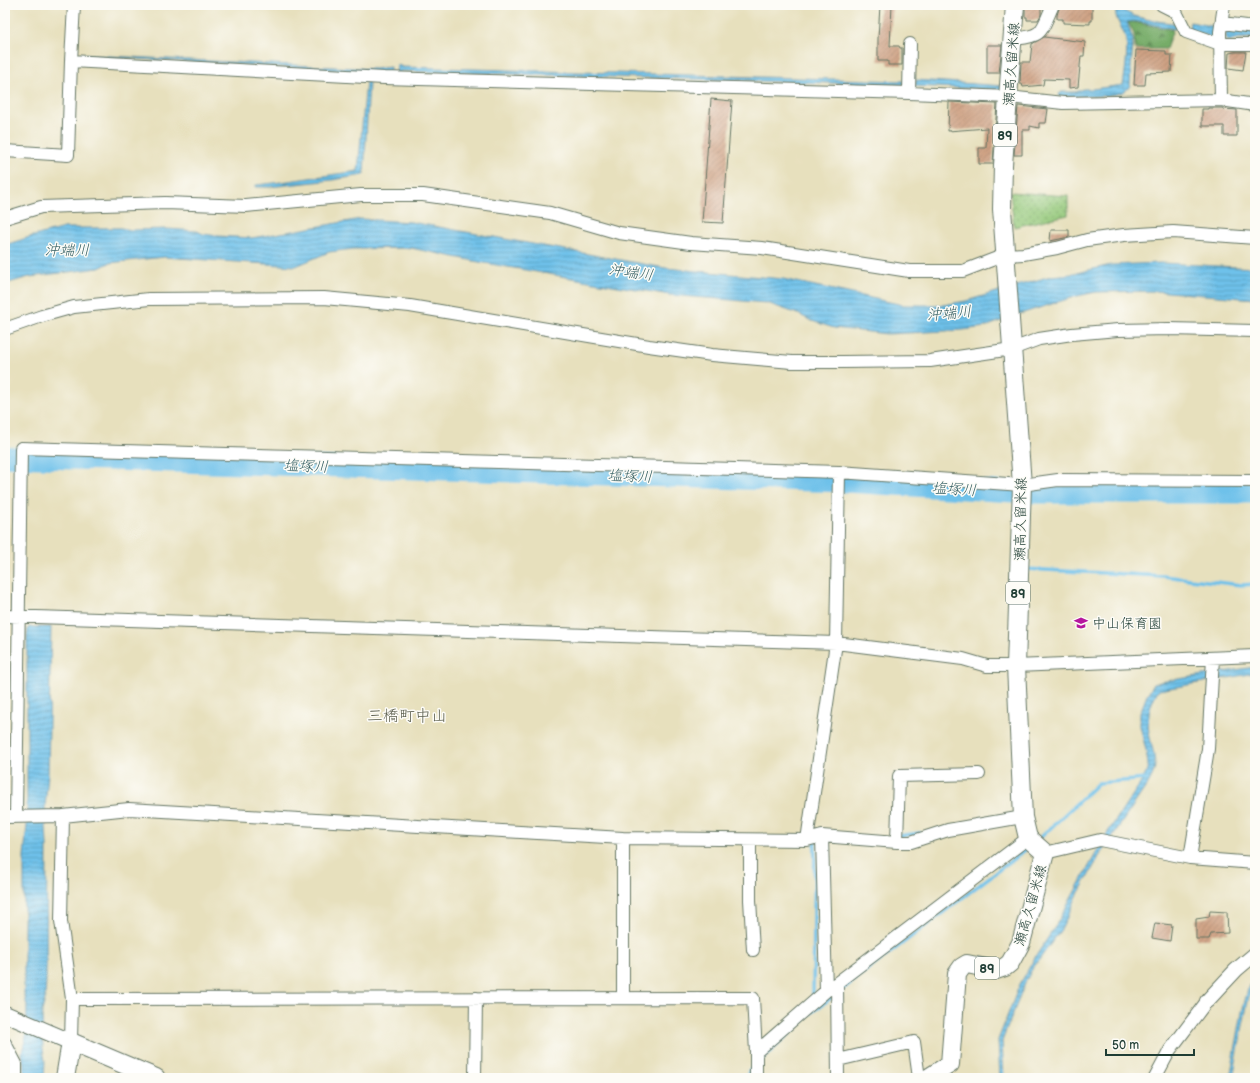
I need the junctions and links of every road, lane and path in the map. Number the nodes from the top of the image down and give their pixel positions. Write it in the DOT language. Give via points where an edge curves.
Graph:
graph roads {
  1 [pos="74,5"];
  2 [pos="1015,5"];
  3 [pos="1053,5"];
  4 [pos="1162,5"];
  5 [pos="1224,5"];
  6 [pos="1222,23"];
  7 [pos="1255,28"];
  8 [pos="1013,39"];
  9 [pos="910,44"];
  10 [pos="1220,44"];
  11 [pos="1255,44"];
  12 [pos="70,61"];
  13 [pos="909,93"];
  14 [pos="1009,97"];
  15 [pos="1221,100"];
  16 [pos="1255,105"];
  17 [pos="5,151"];
  18 [pos="5,218"];
  19 [pos="1255,238"];
  20 [pos="1006,260"];
  21 [pos="5,329"];
  22 [pos="1255,331"];
  23 [pos="1012,345"];
  24 [pos="839,472"];
  25 [pos="1255,481"];
  26 [pos="1022,485"];
  27 [pos="5,616"];
  28 [pos="18,616"];
  29 [pos="836,643"];
  30 [pos="1255,656"];
  31 [pos="1213,658"];
  32 [pos="1016,666"];
  33 [pos="979,774"];
  34 [pos="15,817"];
  35 [pos="58,817"];
  36 [pos="1023,817"];
  37 [pos="822,836"];
  38 [pos="623,838"];
  39 [pos="750,840"];
  40 [pos="807,840"];
  41 [pos="897,842"];
  42 [pos="1036,844"];
  43 [pos="1190,858"];
  44 [pos="1255,863"];
  45 [pos="753,950"];
  46 [pos="1255,954"];
  47 [pos="837,983"];
  48 [pos="826,991"];
  49 [pos="476,998"];
  50 [pos="623,998"];
  51 [pos="72,999"];
  52 [pos="1207,1000"];
  53 [pos="5,1014"];
  54 [pos="71,1042"];
  55 [pos="5,1044"];
  56 [pos="756,1052"];
  57 [pos="838,1060"];
  58 [pos="16,1078"];
  59 [pos="65,1078"];
  60 [pos="156,1078"];
  61 [pos="475,1078"];
  62 [pos="756,1078"];
  63 [pos="838,1078"];
  64 [pos="919,1078"];
  65 [pos="928,1078"];
  66 [pos="1155,1078"];
  1 -- 12 [label="street"];
  2 -- 8 [label="main road, 瀬高久留米線 / 89"];
  3 -- 8 [label="street" via="1038,33 1030,37"];
  4 -- 10 [label="street" via="1176,12 1186,32"];
  5 -- 6 [label="street"];
  6 -- 7 [label="street"];
  6 -- 10 [label="street"];
  8 -- 14 [label="main road, 瀬高久留米線 / 89"];
  9 -- 13 [label="street"];
  10 -- 11 [label="street"];
  10 -- 15 [label="street"];
  12 -- 13 [label="street" via="384,78"];
  12 -- 17 [label="street" via="68,154"];
  13 -- 14 [label="street"];
  14 -- 15 [label="street" via="1063,103"];
  14 -- 20 [label="main road, 瀬高久留米線 / 89" via="1002,209"];
  15 -- 16 [label="street"];
  18 -- 20 [label="street" via="41,207 164,203 246,206 361,195 423,195 550,213 619,233 691,243 762,248 909,271 962,271"];
  19 -- 20 [label="street" via="1173,232 1124,235 1087,240"];
  20 -- 23 [label="main road, 瀬高久留米線 / 89"];
  21 -- 23 [label="street" via="74,307 142,300 324,298 410,306 712,355 792,362 930,361"];
  22 -- 23 [label="street" via="1118,330 1072,334"];
  23 -- 26 [label="main road, 瀬高久留米線 / 89"];
  24 -- 26 [label="street"];
  24 -- 28 [label="street" via="21,448"];
  24 -- 29 [label="street"];
  25 -- 26 [label="street" via="1058,480"];
  26 -- 32 [label="main road, 瀬高久留米線 / 89"];
  27 -- 28 [label="street"];
  28 -- 29 [label="street"];
  28 -- 34 [label="street"];
  29 -- 32 [label="street" via="963,659 987,666"];
  29 -- 40 [label="street"];
  30 -- 31 [label="street"];
  31 -- 32 [label="street"];
  31 -- 43 [label="street" via="1208,749"];
  32 -- 36 [label="main road, 瀬高久留米線 / 89"];
  33 -- 41 [label="street" via="899,776"];
  34 -- 35 [label="street"];
  35 -- 38 [label="street" via="129,809"];
  35 -- 51 [label="street" via="61,921"];
  36 -- 41 [label="street" via="948,830 911,842"];
  36 -- 42 [label="main road, 瀬高久留米線 / 89"];
  37 -- 40 [label="street"];
  37 -- 41 [label="street"];
  37 -- 48 [label="street"];
  38 -- 39 [label="street"];
  38 -- 50 [label="street"];
  39 -- 40 [label="street"];
  39 -- 45 [label="street"];
  42 -- 43 [label="street" via="1100,840"];
  42 -- 47 [label="street"];
  42 -- 65 [label="main road, 瀬高久留米線 / 89" via="1021,943 1005,968 996,970 967,964 957,974 950,1064"];
  43 -- 44 [label="street"];
  46 -- 52 [label="street"];
  47 -- 48 [label="street"];
  47 -- 57 [label="street"];
  48 -- 56 [label="street"];
  49 -- 50 [label="street"];
  49 -- 51 [label="street"];
  49 -- 61 [label="street"];
  50 -- 56 [label="street" via="753,998"];
  51 -- 54 [label="street"];
  52 -- 66 [label="street" via="1170,1050"];
  53 -- 54 [label="main road"];
  54 -- 59 [label="main road"];
  54 -- 60 [label="main road"];
  55 -- 58 [label="street" via="16,1064"];
  56 -- 62 [label="street"];
  57 -- 63 [label="street"];
  57 -- 64 [label="street" via="914,1042"];
}
